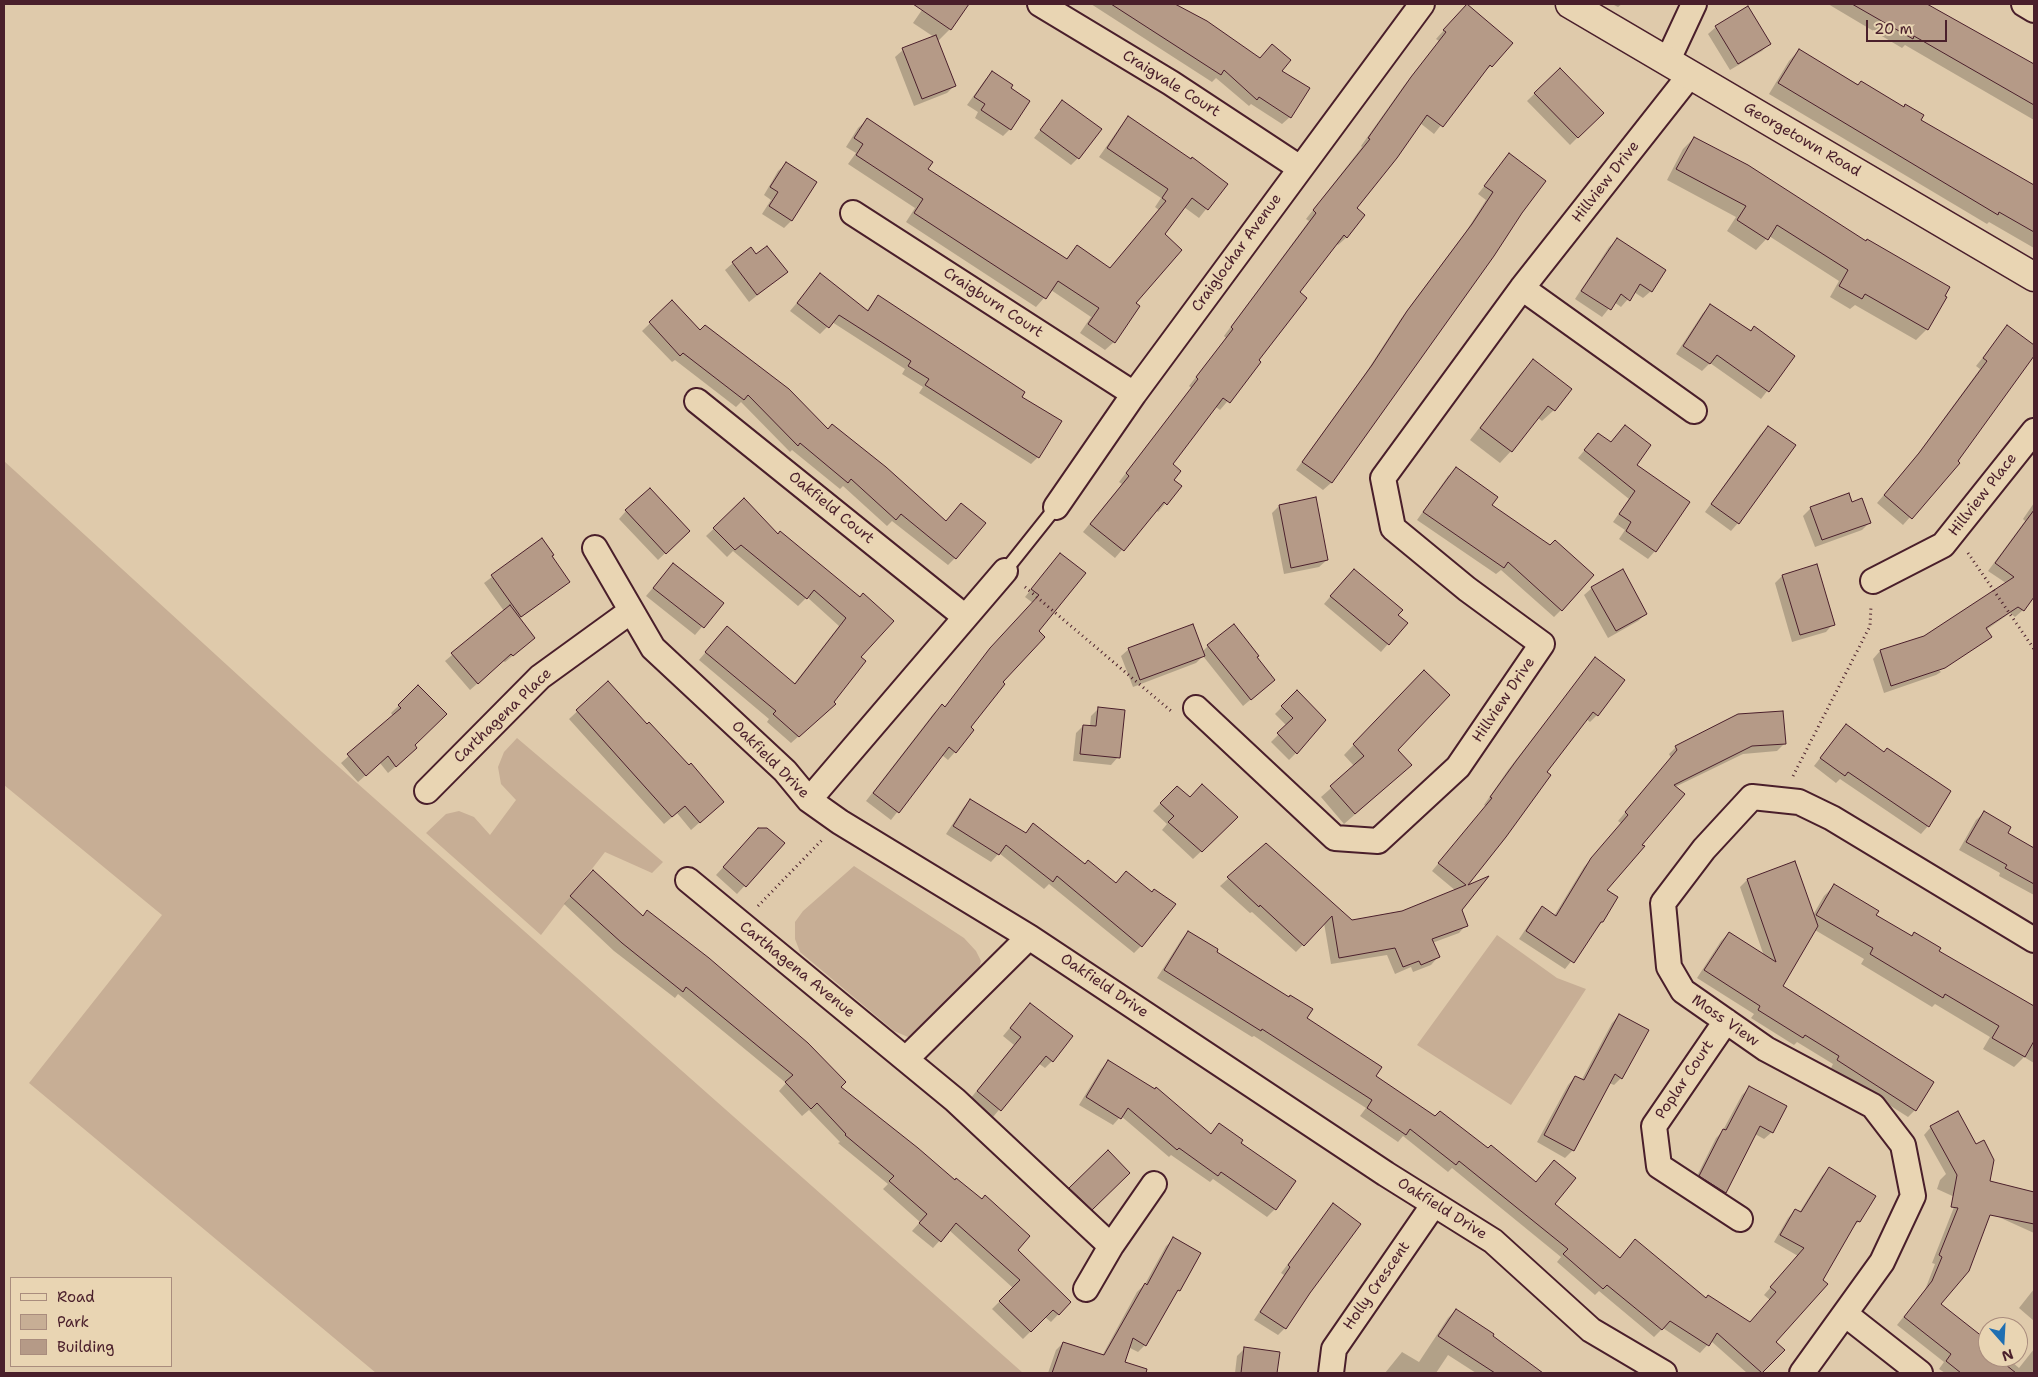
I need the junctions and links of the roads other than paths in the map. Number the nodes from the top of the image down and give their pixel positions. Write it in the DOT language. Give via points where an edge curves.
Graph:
graph roads {
  1 [pos="1040,4"];
  2 [pos="1422,4"];
  3 [pos="1570,4"];
  4 [pos="1694,4"];
  5 [pos="2024,4"];
  6 [pos="2034,10"];
  7 [pos="1667,62"];
  8 [pos="1690,75"];
  9 [pos="1300,168"];
  10 [pos="853,213"];
  11 [pos="2034,277"];
  12 [pos="1522,288"];
  13 [pos="1134,394"];
  14 [pos="697,401"];
  15 [pos="1694,411"];
  16 [pos="2034,430"];
  17 [pos="1056,507"];
  18 [pos="595,548"];
  19 [pos="1005,570"];
  20 [pos="1873,581"];
  21 [pos="631,611"];
  22 [pos="964,616"];
  23 [pos="1196,708"];
  24 [pos="427,791"];
  25 [pos="809,800"];
  26 [pos="688,880"];
  27 [pos="1029,937"];
  28 [pos="2034,940"];
  29 [pos="1726,1021"];
  30 [pos="906,1059"];
  31 [pos="1154,1184"];
  32 [pos="1434,1204"];
  33 [pos="1740,1219"];
  34 [pos="1111,1246"];
  35 [pos="1086,1289"];
  36 [pos="1845,1314"];
  37 [pos="1331,1373"];
  38 [pos="1664,1373"];
  39 [pos="1802,1373"];
  40 [pos="1920,1373"];
  1 -- 9 [label="street, Craigvale Court"];
  2 -- 9 [label="street, Craiglochar Avenue"];
  3 -- 7 [label="street, Georgetown Road"];
  4 -- 7 [label="street"];
  5 -- 6 [label="street"];
  7 -- 8 [label="street, Georgetown Road"];
  8 -- 11 [label="street, Georgetown Road"];
  8 -- 12 [label="street, Hillview Drive"];
  9 -- 13 [label="street, Craiglochar Avenue"];
  10 -- 13 [label="street, Craigburn Court"];
  12 -- 15 [label="street"];
  12 -- 23 [label="street, Hillview Drive" via="1383,478 1393,528 1467,589 1542,644 1458,768 1378,841 1335,838"];
  13 -- 17 [label="street, Craiglochar Avenue"];
  14 -- 22 [label="street, Oakfield Court"];
  16 -- 20 [label="street, Hillview Place" via="1943,546"];
  17 -- 19 [label="lane"];
  18 -- 21 [label="street, Oakfield Drive"];
  19 -- 22 [label="street"];
  21 -- 24 [label="street, Carthagena Place" via="540,677"];
  21 -- 25 [label="street, Oakfield Drive" via="652,648 784,771"];
  22 -- 25 [label="street"];
  25 -- 27 [label="street, Oakfield Drive"];
  26 -- 30 [label="street, Carthagena Avenue"];
  27 -- 30 [label="street"];
  27 -- 32 [label="street, Oakfield Drive"];
  28 -- 29 [label="street, Moss View" via="1832,818 1799,802 1752,797 1704,849 1663,903 1669,967 1683,991"];
  29 -- 33 [label="street, Poplar Court" via="1654,1126 1658,1166"];
  29 -- 36 [label="street, Moss View" via="1766,1049 1873,1106 1903,1145 1913,1196 1882,1262"];
  30 -- 34 [label="street, Carthagena Avenue" via="955,1100"];
  31 -- 34 [label="street"];
  32 -- 37 [label="street, Holly Crescent" via="1334,1349"];
  32 -- 38 [label="street, Oakfield Drive" via="1493,1240 1591,1330"];
  34 -- 35 [label="street"];
  36 -- 39 [label="street, Moss View"];
  36 -- 40 [label="street"];
}
